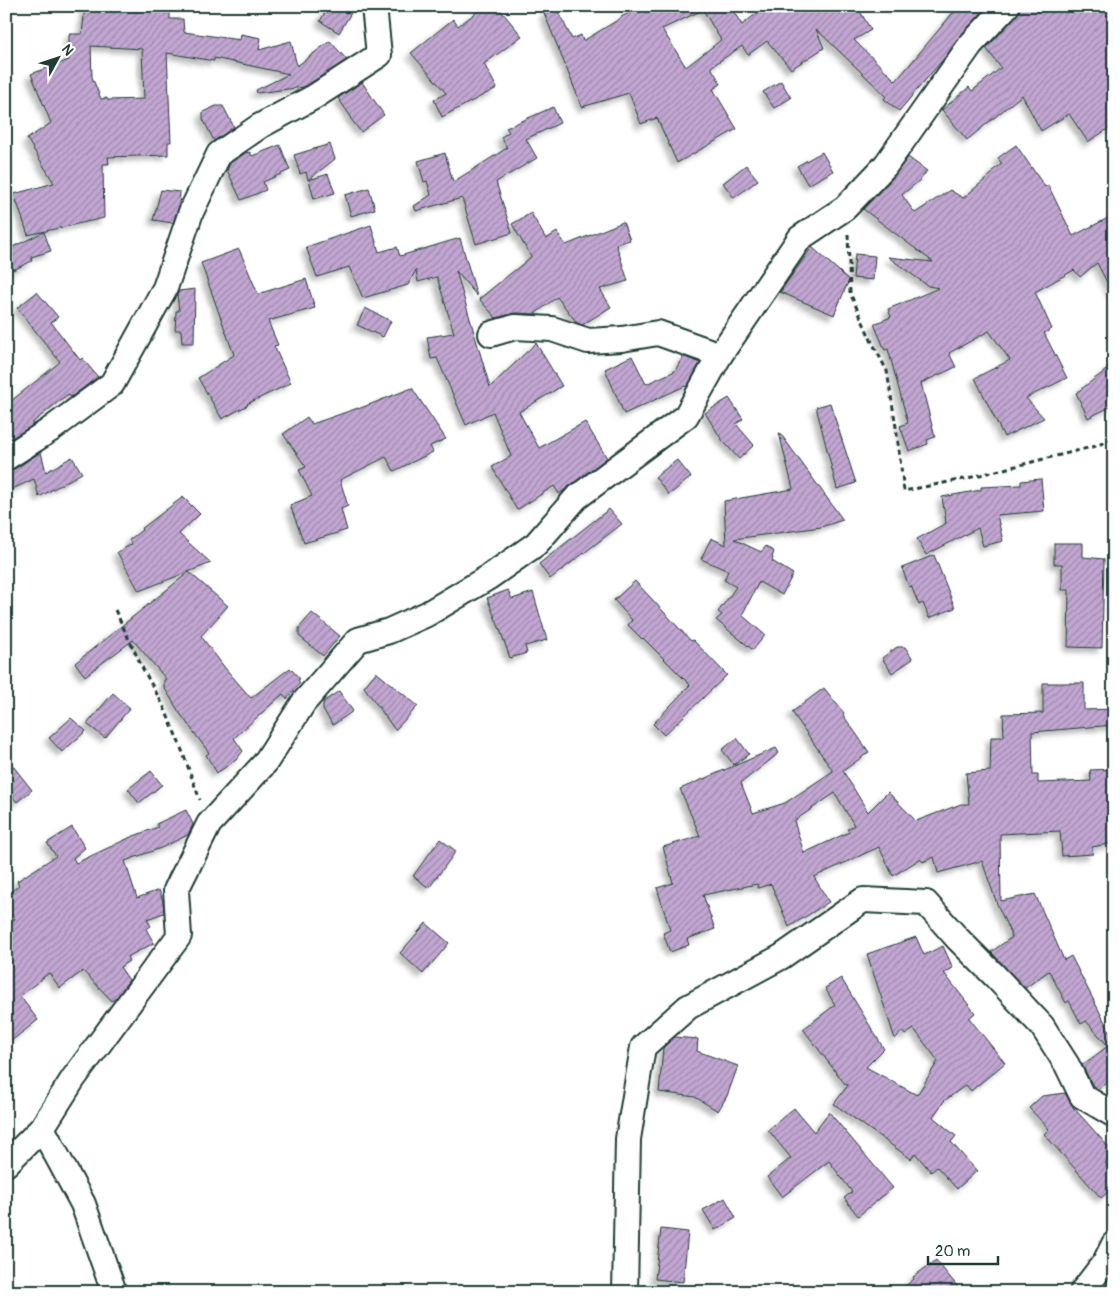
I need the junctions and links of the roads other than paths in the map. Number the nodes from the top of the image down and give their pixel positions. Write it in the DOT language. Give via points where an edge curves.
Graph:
graph roads {
  1 [pos="374,6"];
  2 [pos="1008,6"];
  3 [pos="490,334"];
  4 [pos="720,355"];
  5 [pos="6,458"];
  6 [pos="1114,1115"];
  7 [pos="42,1128"];
  8 [pos="6,1164"];
  9 [pos="1114,1244"];
  10 [pos="114,1292"];
  11 [pos="625,1292"];
  12 [pos="1082,1292"];
  1 -- 5 [label="street" via="379,55 314,97 260,126 220,154 191,212 165,288 112,384"];
  2 -- 4 [label="street" via="971,44 885,166 845,208 800,238"];
  3 -- 4 [label="street" via="515,327 552,329 588,341 622,340 658,333"];
  4 -- 7 [label="street" via="686,416 576,498 536,544 490,577 427,614 389,631 358,640 304,702 266,763 209,824 176,890 179,936 73,1078"];
  6 -- 11 [label="street" via="1082,1096 1042,1026 926,903 863,900 781,957 688,1007 642,1047 628,1139"];
  7 -- 8 [label="street"];
  7 -- 10 [label="street" via="83,1204"];
  9 -- 12 [label="street"];
}
